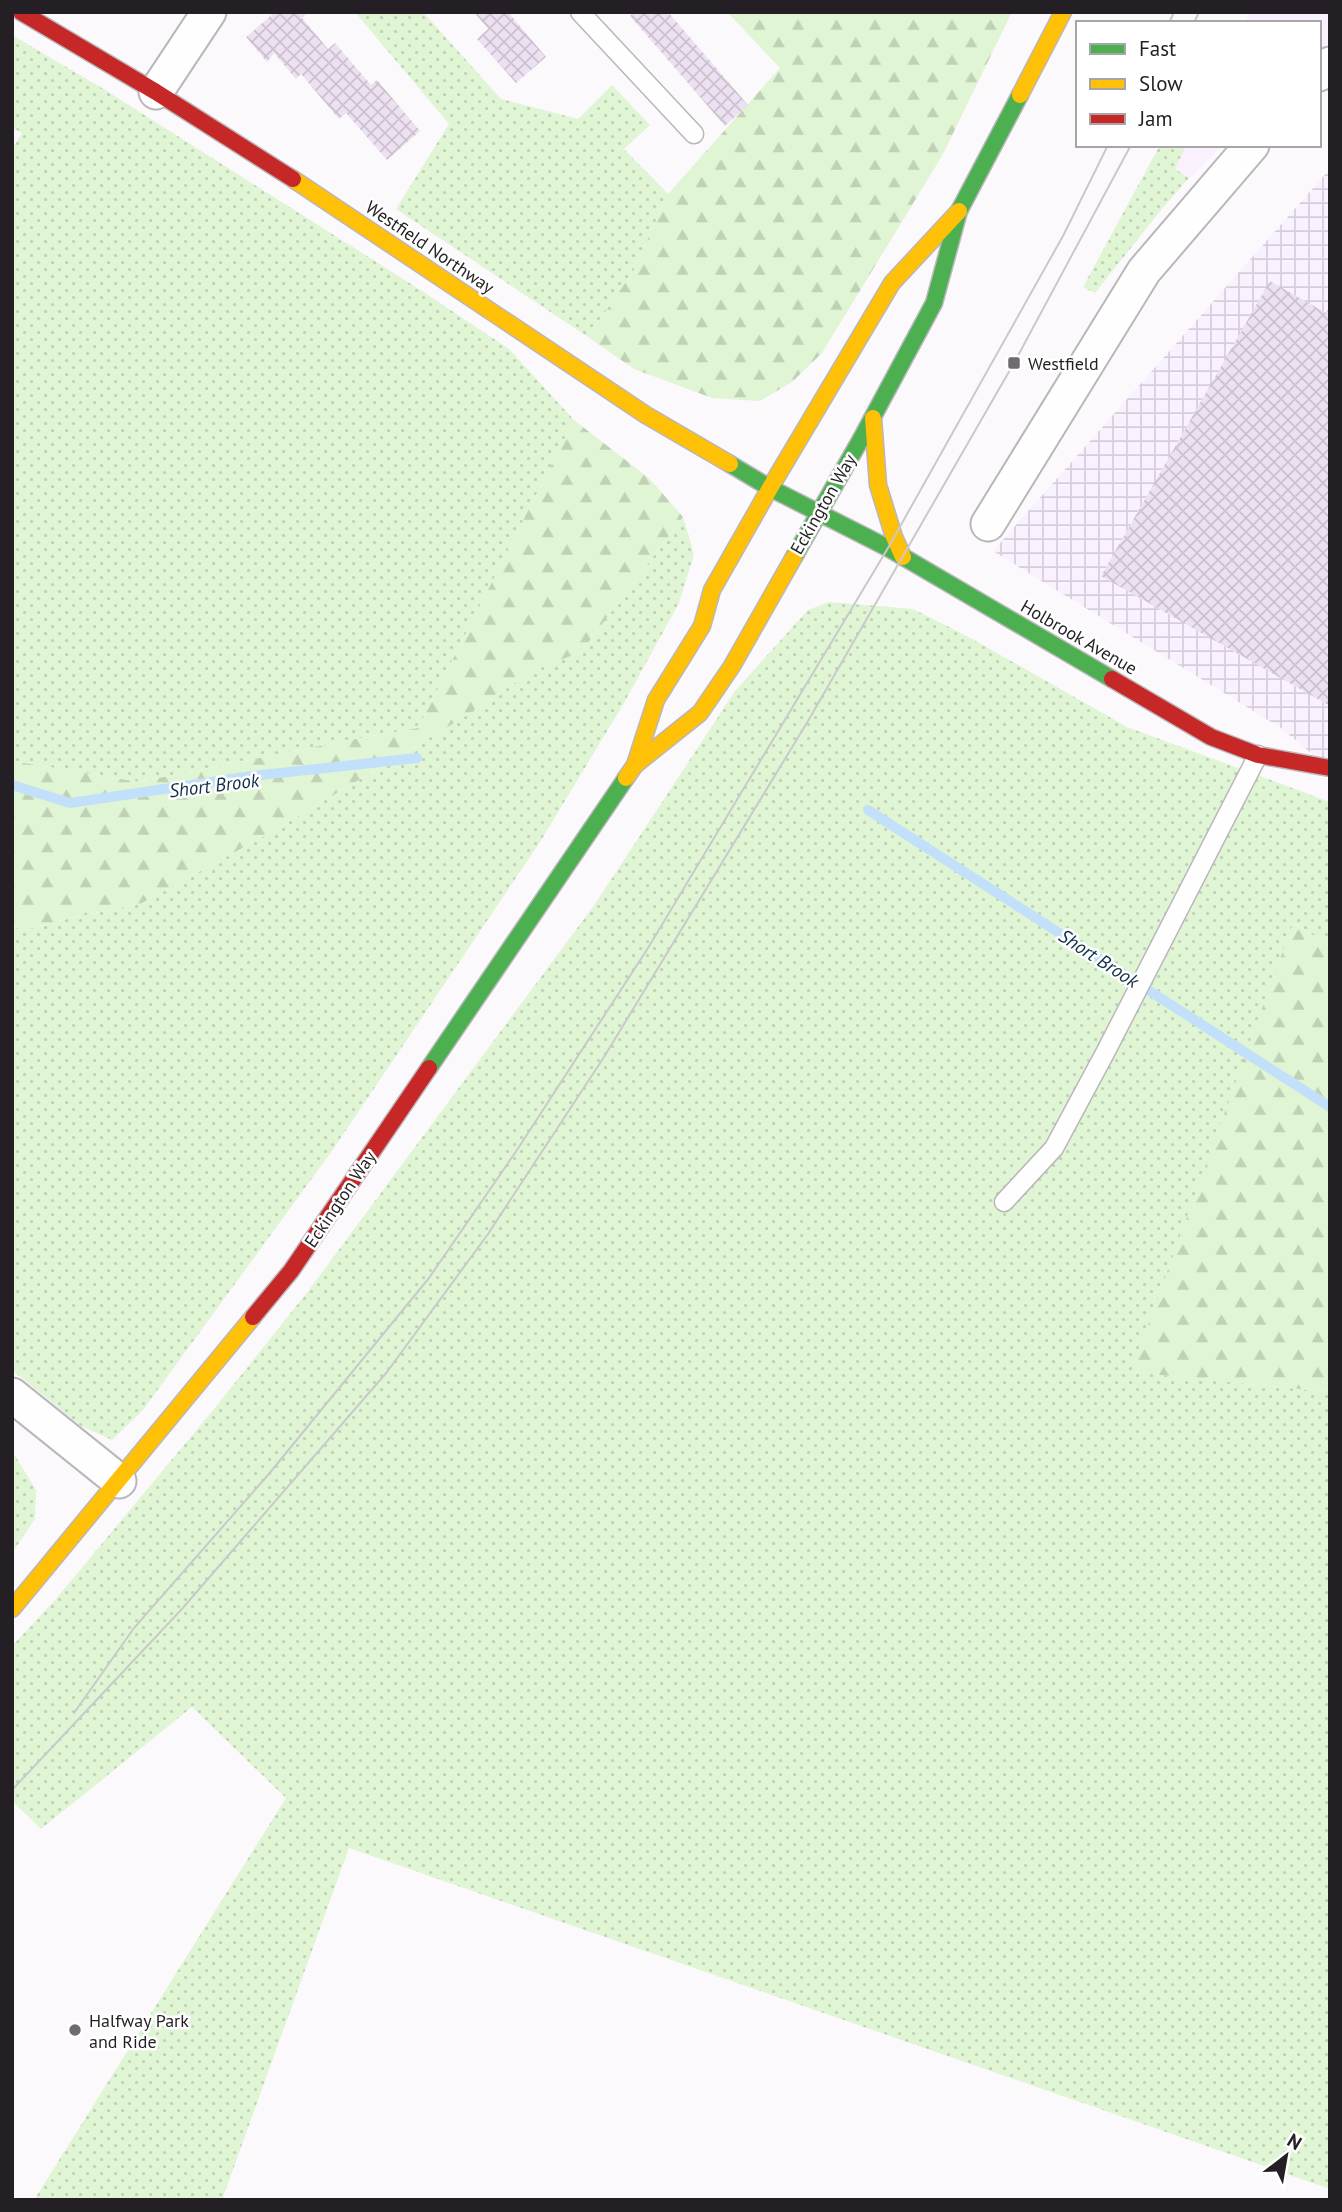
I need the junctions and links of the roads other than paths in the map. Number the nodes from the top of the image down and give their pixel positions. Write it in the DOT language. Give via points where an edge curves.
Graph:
graph roads {
  1 [pos="21,12"];
  2 [pos="209,12"];
  3 [pos="580,12"];
  4 [pos="1063,12"];
  5 [pos="156,92"];
  6 [pos="694,135"];
  7 [pos="1250,147"];
  8 [pos="959,211"];
  9 [pos="873,418"];
  10 [pos="769,488"];
  11 [pos="818,514"];
  12 [pos="988,524"];
  13 [pos="870,540"];
  14 [pos="795,553"];
  15 [pos="904,557"];
  16 [pos="775,565"];
  17 [pos="727,598"];
  18 [pos="702,626"];
  19 [pos="1258,755"];
  20 [pos="635,765"];
  21 [pos="1330,768"];
  22 [pos="1004,1202"];
  23 [pos="12,1395"];
  24 [pos="119,1480"];
  25 [pos="12,1608"];
  1 -- 5 [label="main road, Westfield Northway"];
  2 -- 5 [label="street"];
  3 -- 6 [label="lane"];
  4 -- 8 [label="main road, Eckington Way"];
  5 -- 10 [label="main road, Westfield Northway" via="646,415"];
  7 -- 12 [label="street" via="1144,271"];
  8 -- 9 [label="main road, Eckington Way" via="934,303"];
  8 -- 10 [label="main road, Eckington Way" via="892,283"];
  9 -- 11 [label="main road, Eckington Way"];
  9 -- 15 [label="main road" via="878,485"];
  10 -- 11 [label="main road, Westfield Northway"];
  10 -- 18 [label="main road, Eckington Way" via="712,590"];
  11 -- 13 [label="main road, Holbrook Avenue"];
  11 -- 14 [label="main road, Eckington Way"];
  13 -- 14 [label="main road" via="829,542"];
  13 -- 15 [label="main road, Holbrook Avenue"];
  14 -- 16 [label="main road"];
  14 -- 20 [label="main road, Eckington Way" via="732,666 700,713"];
  15 -- 19 [label="main road, Holbrook Avenue" via="1211,737"];
  17 -- 18 [label="main road"];
  18 -- 20 [label="main road, Eckington Way" via="656,700"];
  19 -- 21 [label="main road, Holbrook Avenue"];
  19 -- 22 [label="lane" via="1054,1147"];
  20 -- 24 [label="main road, Eckington Way" via="291,1271"];
  23 -- 24 [label="street"];
  24 -- 25 [label="main road, Eckington Way"];
}
